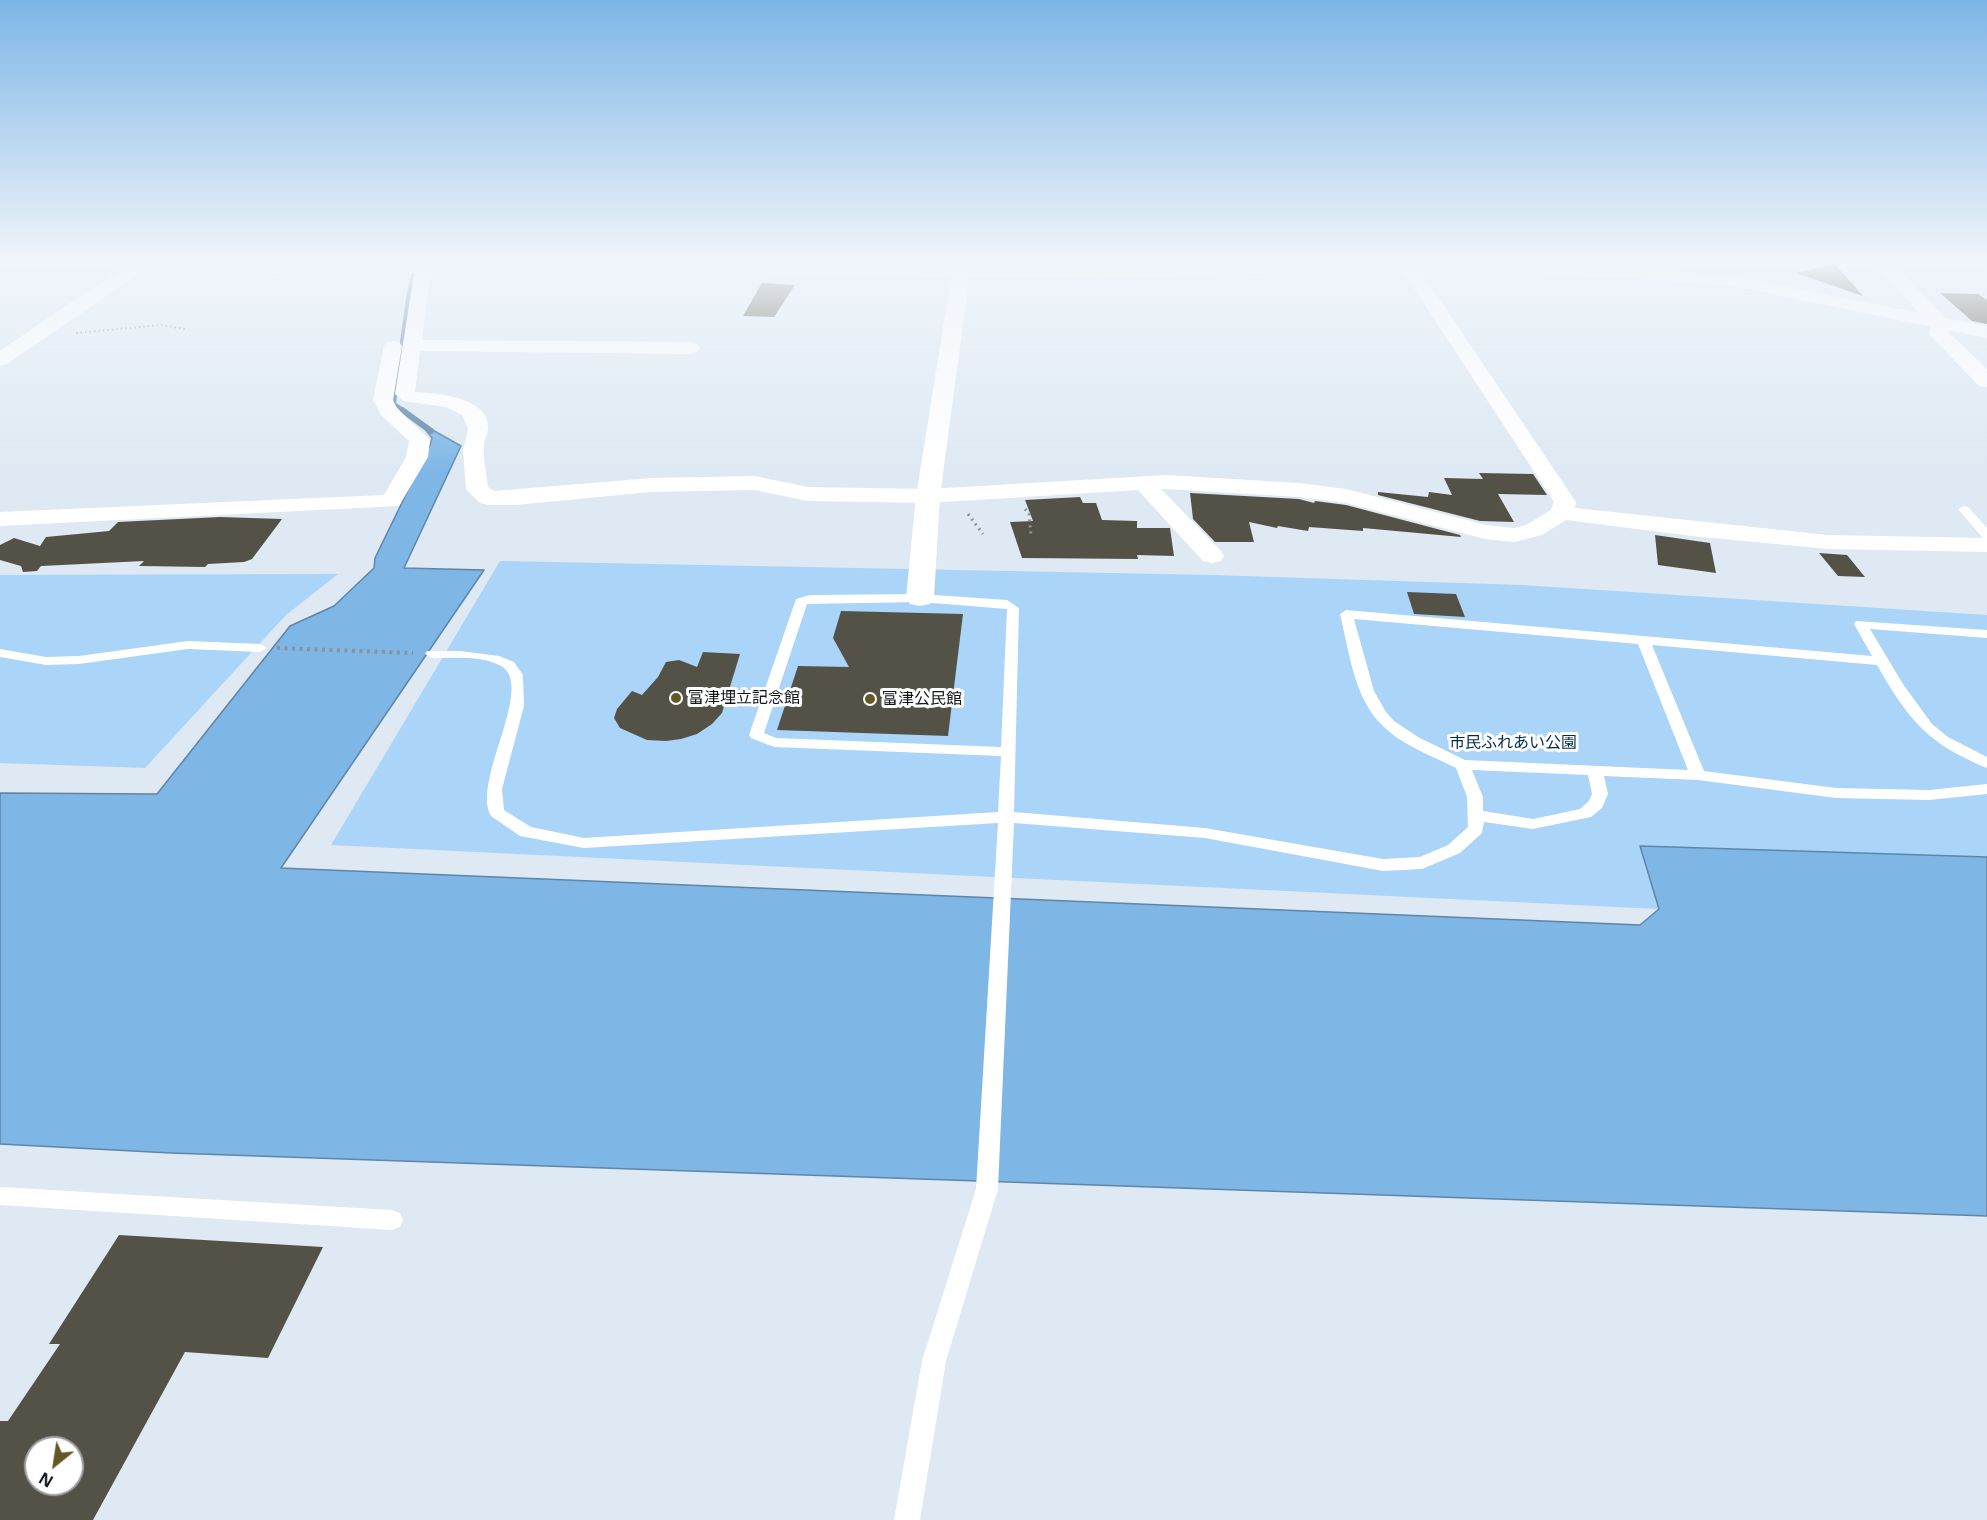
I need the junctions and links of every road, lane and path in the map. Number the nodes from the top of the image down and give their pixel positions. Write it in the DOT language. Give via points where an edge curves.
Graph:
graph roads {
  1 [pos="40,332"];
  2 [pos="400,332"];
  3 [pos="413,332"];
  4 [pos="952,332"];
  5 [pos="1452,332"];
  6 [pos="1940,332"];
  7 [pos="1951,332"];
  8 [pos="413,345"];
  9 [pos="691,348"];
  10 [pos="0,360"];
  11 [pos="1987,362"];
  12 [pos="1987,381"];
  13 [pos="1148,483"];
  14 [pos="928,496"];
  15 [pos="1964,509"];
  16 [pos="1562,513"];
  17 [pos="0,519"];
  18 [pos="1987,535"];
  19 [pos="1987,545"];
  20 [pos="1212,556"];
  21 [pos="920,598"];
  22 [pos="1987,634"];
  23 [pos="1644,640"];
  24 [pos="261,648"];
  25 [pos="0,653"];
  26 [pos="432,654"];
  27 [pos="1882,661"];
  28 [pos="1008,752"];
  29 [pos="1987,763"];
  30 [pos="1462,765"];
  31 [pos="1595,770"];
  32 [pos="1698,776"];
  33 [pos="1987,789"];
  34 [pos="1476,815"];
  35 [pos="1005,817"];
  36 [pos="0,1196"];
  37 [pos="392,1220"];
  38 [pos="907,1520"];
  1 -- 10 [label="street"];
  2 -- 17 [label="street" via="383,400 388,411 420,440 417,457 391,501"];
  3 -- 8 [label="street"];
  4 -- 14 [label="main road"];
  5 -- 16 [label="street" via="1565,502"];
  6 -- 12 [label="main road"];
  7 -- 11 [label="main road"];
  8 -- 9 [label="street"];
  8 -- 14 [label="street" via="405,394 452,401 467,409 478,429 474,436 477,489 488,498 651,485 754,483 808,494"];
  13 -- 14 [label="street"];
  13 -- 16 [label="street" via="1346,496 1485,532 1514,535 1534,530"];
  13 -- 20 [label="street" via="1149,490"];
  14 -- 21 [label="main road"];
  15 -- 18 [label="lane"];
  16 -- 19 [label="street" via="1828,542"];
  21 -- 28 [label="lane" via="1007,604 1013,608"];
  21 -- 28 [label="lane" via="801,602 756,735 774,742"];
  22 -- 27 [label="lane" via="1861,624"];
  23 -- 27 [label="lane"];
  23 -- 30 [label="lane" via="1346,614 1367,691 1380,714 1413,740"];
  23 -- 32 [label="lane"];
  24 -- 25 [label="lane" via="188,645 46,661"];
  24 -- 26 [label="path"];
  26 -- 35 [label="lane" via="472,655 508,663 517,676 519,695 494,791 497,812 526,832 585,843"];
  27 -- 29 [label="lane" via="1923,724"];
  28 -- 35 [label="lane"];
  30 -- 31 [label="lane"];
  30 -- 34 [label="lane" via="1475,797"];
  31 -- 32 [label="lane"];
  31 -- 34 [label="lane" via="1600,794 1596,804 1585,813 1533,824"];
  32 -- 33 [label="lane" via="1836,793 1929,795"];
  34 -- 35 [label="lane" via="1476,829 1454,849 1422,862 1383,865 1205,833"];
  35 -- 38 [label="lane" via="987,1189 934,1361"];
  36 -- 37 [label="lane"];
}
